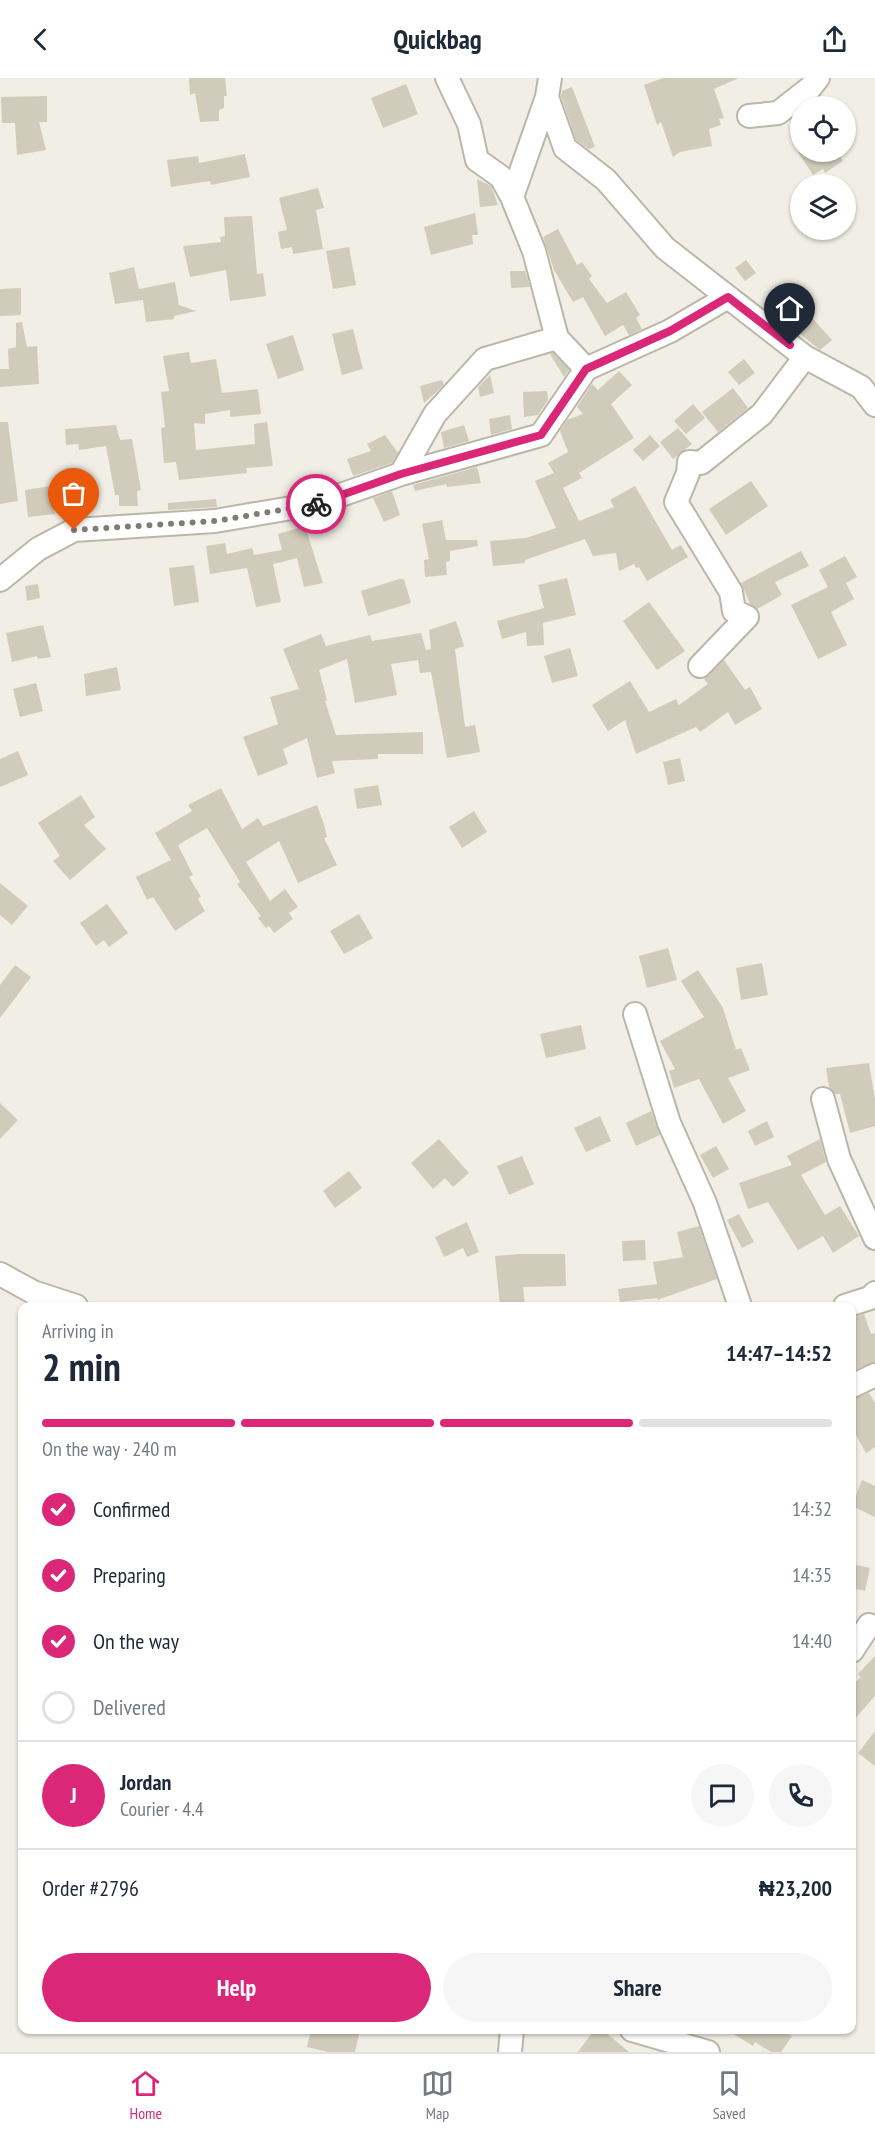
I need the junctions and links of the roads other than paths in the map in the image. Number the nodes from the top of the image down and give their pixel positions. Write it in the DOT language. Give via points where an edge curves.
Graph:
graph roads {
  1 [pos="447,78"];
  2 [pos="818,78"];
  3 [pos="548,88"];
  4 [pos="749,116"];
  5 [pos="512,197"];
  6 [pos="728,297"];
  7 [pos="557,338"];
  8 [pos="805,357"];
  9 [pos="586,369"];
  10 [pos="875,405"];
  11 [pos="401,474"];
  12 [pos="0,580"];
  13 [pos="700,666"];
  14 [pos="635,1014"];
  15 [pos="823,1099"];
  16 [pos="875,1239"];
  17 [pos="0,1274"];
  18 [pos="875,1293"];
  19 [pos="64,1302"];
  20 [pos="739,1302"];
  21 [pos="856,1302"];
  22 [pos="875,1375"];
  23 [pos="856,1384"];
  24 [pos="869,1625"];
  25 [pos="856,1645"];
  26 [pos="512,2034"];
  27 [pos="646,2034"];
  28 [pos="510,2052"];
  29 [pos="708,2052"];
  1 -- 5 [label="street" via="469,124 477,160 501,177"];
  2 -- 4 [label="street" via="778,113"];
  3 -- 5 [label="street"];
  3 -- 6 [label="street" via="565,148 606,180 665,248"];
  5 -- 7 [label="street" via="534,251"];
  6 -- 8 [label="street"];
  6 -- 9 [label="street" via="670,331"];
  7 -- 9 [label="street"];
  7 -- 11 [label="street" via="485,359 435,414"];
  8 -- 10 [label="street" via="861,387"];
  8 -- 13 [label="street" via="762,414 701,463 689,462 676,502 731,592 734,611 747,617"];
  9 -- 11 [label="street" via="541,435"];
  11 -- 12 [label="street" via="315,504 226,520 74,530 38,549"];
  14 -- 20 [label="street" via="669,1123 705,1203"];
  15 -- 16 [label="street" via="839,1159"];
  17 -- 19 [label="street" via="33,1292"];
  18 -- 21 [label="street"];
  22 -- 23 [label="street"];
  24 -- 25 [label="street"];
  26 -- 28 [label="street"];
  27 -- 29 [label="street"];
}
